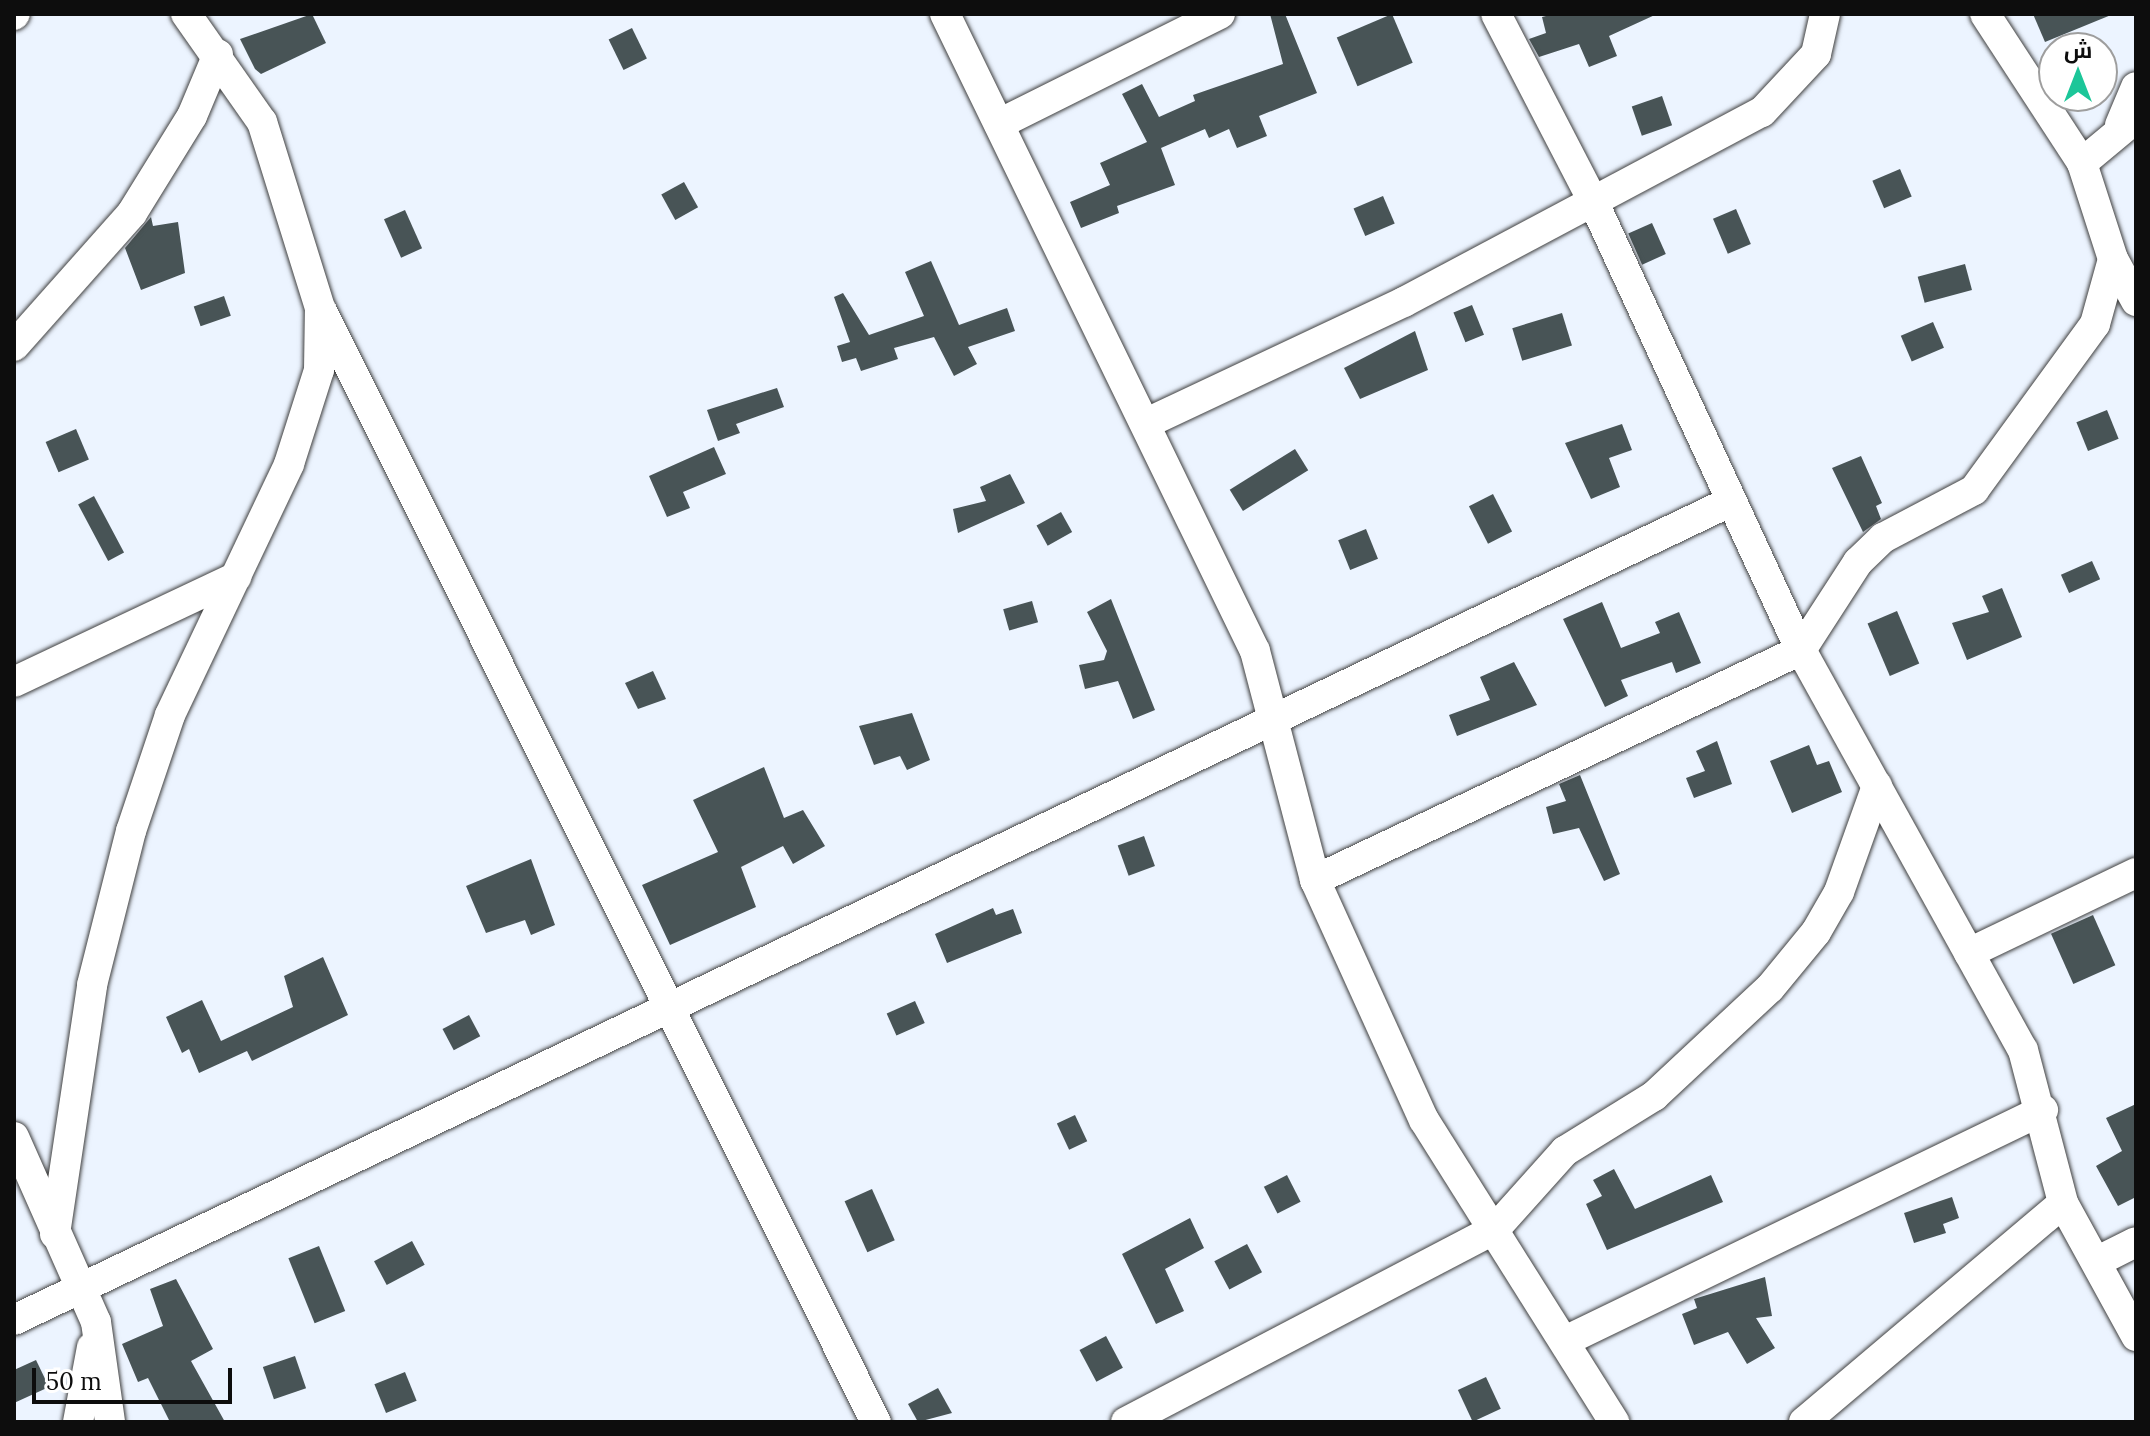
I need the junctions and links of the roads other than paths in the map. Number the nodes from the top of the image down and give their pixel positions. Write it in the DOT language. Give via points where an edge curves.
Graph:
graph roads {
  1 [pos="186,14"];
  2 [pos="945,14"];
  3 [pos="1220,14"];
  4 [pos="1496,14"];
  5 [pos="1825,14"];
  6 [pos="1985,14"];
  7 [pos="218,54"];
  8 [pos="2136,87"];
  9 [pos="2128,122"];
  10 [pos="999,124"];
  11 [pos="2082,163"];
  12 [pos="1594,203"];
  13 [pos="2113,259"];
  14 [pos="2136,301"];
  15 [pos="320,308"];
  16 [pos="14,346"];
  17 [pos="1149,422"];
  18 [pos="1732,501"];
  19 [pos="236,577"];
  20 [pos="1801,650"];
  21 [pos="14,682"];
  22 [pos="1272,717"];
  23 [pos="1877,786"];
  24 [pos="2136,873"];
  25 [pos="1315,880"];
  26 [pos="1969,953"];
  27 [pos="671,1009"];
  28 [pos="2043,1110"];
  29 [pos="14,1137"];
  30 [pos="2063,1203"];
  31 [pos="1495,1229"];
  32 [pos="55,1234"];
  33 [pos="2136,1242"];
  34 [pos="2098,1261"];
  35 [pos="80,1287"];
  36 [pos="14,1320"];
  37 [pos="96,1322"];
  38 [pos="2136,1336"];
  39 [pos="1565,1341"];
  40 [pos="78,1422"];
  41 [pos="110,1422"];
  42 [pos="876,1422"];
  43 [pos="1126,1422"];
  44 [pos="1614,1422"];
  45 [pos="1804,1422"];
  1 -- 7 [label="street"];
  2 -- 10 [label="street"];
  3 -- 10 [label="street"];
  4 -- 12 [label="street"];
  5 -- 12 [label="street" via="1816,54 1762,112"];
  6 -- 11 [label="street"];
  7 -- 15 [label="street" via="262,122"];
  7 -- 16 [label="street" via="192,116 132,213"];
  8 -- 9 [label="street"];
  9 -- 11 [label="street"];
  10 -- 17 [label="street"];
  11 -- 13 [label="street"];
  12 -- 17 [label="street"];
  12 -- 18 [label="street"];
  13 -- 14 [label="street"];
  13 -- 20 [label="street" via="2095,324 1974,490 1883,538 1858,562"];
  15 -- 19 [label="street" via="319,370 289,464"];
  15 -- 27 [label="street"];
  17 -- 22 [label="street" via="1255,651"];
  18 -- 20 [label="street"];
  18 -- 22 [label="street"];
  19 -- 21 [label="street"];
  19 -- 32 [label="street" via="170,715 131,831 92,985"];
  20 -- 23 [label="street"];
  20 -- 25 [label="street"];
  22 -- 25 [label="street"];
  22 -- 27 [label="street"];
  23 -- 26 [label="street"];
  23 -- 31 [label="street" via="1839,892 1770,988 1654,1096 1565,1151"];
  24 -- 26 [label="street"];
  25 -- 31 [label="street" via="1424,1120"];
  26 -- 28 [label="street" via="2023,1050"];
  27 -- 35 [label="street"];
  27 -- 42 [label="street"];
  28 -- 30 [label="street"];
  28 -- 39 [label="street"];
  29 -- 32 [label="street"];
  30 -- 34 [label="street"];
  30 -- 45 [label="street"];
  31 -- 39 [label="street"];
  31 -- 43 [label="street"];
  32 -- 35 [label="street"];
  33 -- 34 [label="street"];
  34 -- 38 [label="street"];
  35 -- 36 [label="street"];
  35 -- 37 [label="street"];
  37 -- 40 [label="street"];
  37 -- 41 [label="street"];
  39 -- 44 [label="street"];
}
